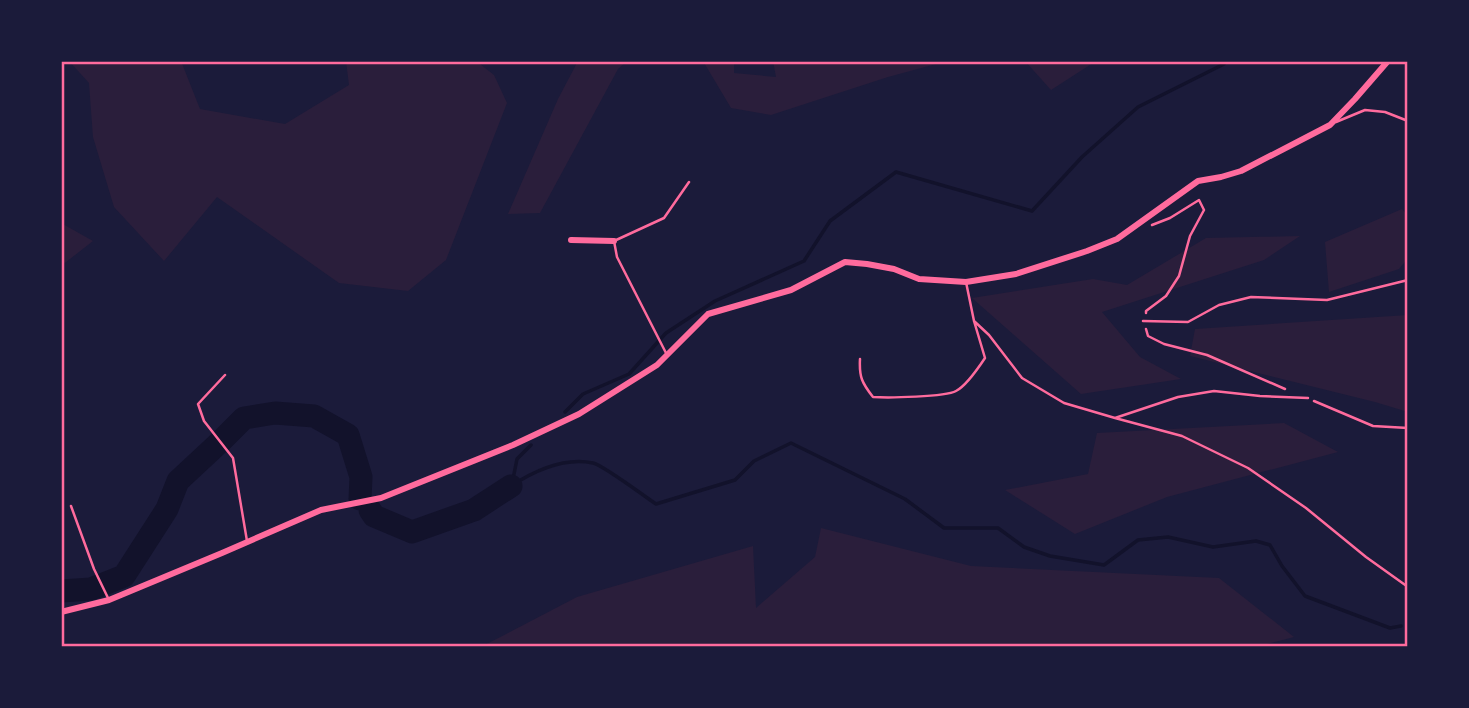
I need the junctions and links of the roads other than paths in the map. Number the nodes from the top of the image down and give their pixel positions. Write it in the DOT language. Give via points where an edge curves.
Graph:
graph roads {
  1 [pos="1388,61"];
  2 [pos="1408,121"];
  3 [pos="1330,125"];
  4 [pos="689,182"];
  5 [pos="571,240"];
  6 [pos="614,241"];
  7 [pos="1408,280"];
  8 [pos="966,282"];
  9 [pos="974,321"];
  10 [pos="1143,321"];
  11 [pos="665,351"];
  12 [pos="860,359"];
  13 [pos="225,375"];
  14 [pos="1308,398"];
  15 [pos="1115,418"];
  16 [pos="71,506"];
  17 [pos="247,541"];
  18 [pos="1408,587"];
  19 [pos="109,600"];
  20 [pos="61,612"];
  21 [pos="1408,640"];
  22 [pos="1406,647"];
  1 -- 3 [label="street"];
  2 -- 3 [label="lane" via="1365,110"];
  3 -- 8 [label="street" via="1241,171 1198,181 1116,239 1016,274"];
  4 -- 6 [label="lane" via="664,218"];
  5 -- 6 [label="street"];
  6 -- 11 [label="lane" via="617,257"];
  7 -- 10 [label="lane" via="1327,300 1251,297 1219,305 1188,322"];
  8 -- 9 [label="lane"];
  8 -- 11 [label="street" via="919,279 894,269 845,262 791,290 708,314"];
  9 -- 12 [label="lane" via="985,358 956,392 873,397 859,373"];
  9 -- 15 [label="lane" via="1022,378 1064,403"];
  11 -- 17 [label="street" via="657,365 579,414 513,445 399,492 321,510"];
  13 -- 17 [label="lane" via="198,404 204,421 233,458"];
  14 -- 15 [label="lane" via="1214,391 1178,397"];
  15 -- 18 [label="lane" via="1182,436 1248,468"];
  16 -- 19 [label="lane"];
  17 -- 19 [label="street"];
  19 -- 20 [label="street"];
  21 -- 22 [label="lane"];
}
